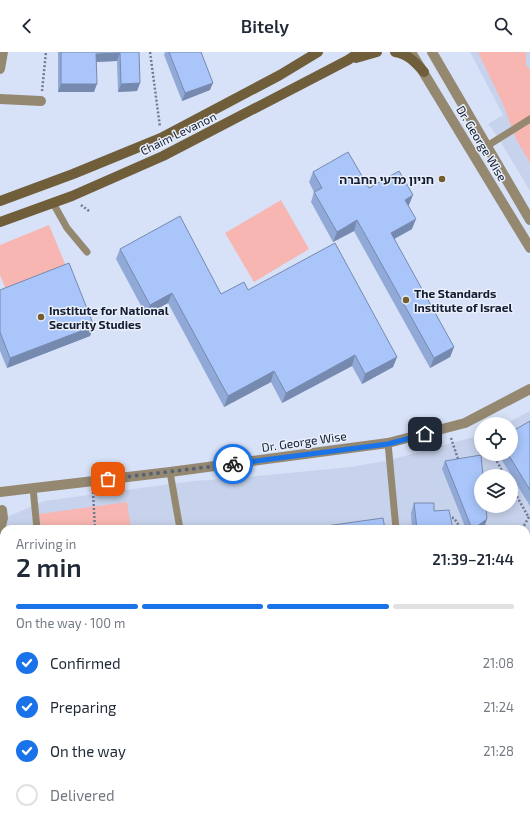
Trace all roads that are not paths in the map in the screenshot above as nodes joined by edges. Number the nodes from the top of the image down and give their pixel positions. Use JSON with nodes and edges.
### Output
{"nodes":[{"id":1,"x":4,"y":52,"type":"edge"},
{"id":2,"x":318,"y":52,"type":"edge"},
{"id":3,"x":360,"y":52,"type":"edge"},
{"id":4,"x":377,"y":52,"type":"edge"},
{"id":5,"x":395,"y":52,"type":"edge"},
{"id":6,"x":411,"y":52,"type":"edge"},
{"id":7,"x":432,"y":52,"type":"edge"},
{"id":8,"x":348,"y":60,"type":"junction"},
{"id":9,"x":0,"y":69,"type":"edge"},
{"id":10,"x":424,"y":72,"type":"junction"},
{"id":11,"x":0,"y":99,"type":"edge"},
{"id":12,"x":41,"y":101,"type":"road end"},
{"id":13,"x":530,"y":119,"type":"edge"},
{"id":14,"x":487,"y":146,"type":"junction"},
{"id":15,"x":0,"y":201,"type":"edge"},
{"id":16,"x":53,"y":203,"type":"junction"},
{"id":17,"x":530,"y":220,"type":"edge"},
{"id":18,"x":0,"y":222,"type":"edge"},
{"id":19,"x":530,"y":248,"type":"edge"},
{"id":20,"x":86,"y":252,"type":"dead end"},
{"id":21,"x":530,"y":389,"type":"edge"},
{"id":22,"x":388,"y":444,"type":"junction"},
{"id":23,"x":170,"y":472,"type":"junction"},
{"id":24,"x":33,"y":488,"type":"junction"},
{"id":25,"x":0,"y":492,"type":"edge"},
{"id":26,"x":2,"y":510,"type":"dead end"},
{"id":27,"x":1,"y":525,"type":"edge"},
{"id":28,"x":37,"y":525,"type":"edge"},
{"id":29,"x":179,"y":525,"type":"edge"},
{"id":30,"x":396,"y":525,"type":"edge"}],
"edges":[{"from":1,"to":9,"type":"street"},
{"from":2,"to":15,"type":"main road","name":"Chaim Levanon"},
{"from":3,"to":8,"type":"main road","name":"Chaim Levanon"},
{"from":4,"to":8,"type":"main road"},
{"from":5,"to":10,"type":"main road"},
{"from":6,"to":10,"type":"street","name":"Dr. George Wise"},
{"from":7,"to":14,"type":"street","name":"Dr. George Wise"},
{"from":8,"to":16,"type":"main road","name":"Chaim Levanon"},
{"from":10,"to":19,"type":"street","name":"Dr. George Wise"},
{"from":11,"to":12,"type":"street"},
{"from":13,"to":14,"type":"lane"},
{"from":14,"to":17,"type":"street","name":"Dr. George Wise"},
{"from":16,"to":18,"type":"main road","name":"Chaim Levanon"},
{"from":16,"to":20,"type":"lane"},
{"from":21,"to":22,"type":"street","name":"Dr. George Wise"},
{"from":22,"to":23,"type":"street","name":"Dr. George Wise"},
{"from":22,"to":30,"type":"lane"},
{"from":23,"to":24,"type":"street","name":"Dr. George Wise"},
{"from":23,"to":29,"type":"lane"},
{"from":24,"to":25,"type":"street","name":"Dr. George Wise"},
{"from":24,"to":28,"type":"lane"},
{"from":26,"to":27,"type":"street"}]}
